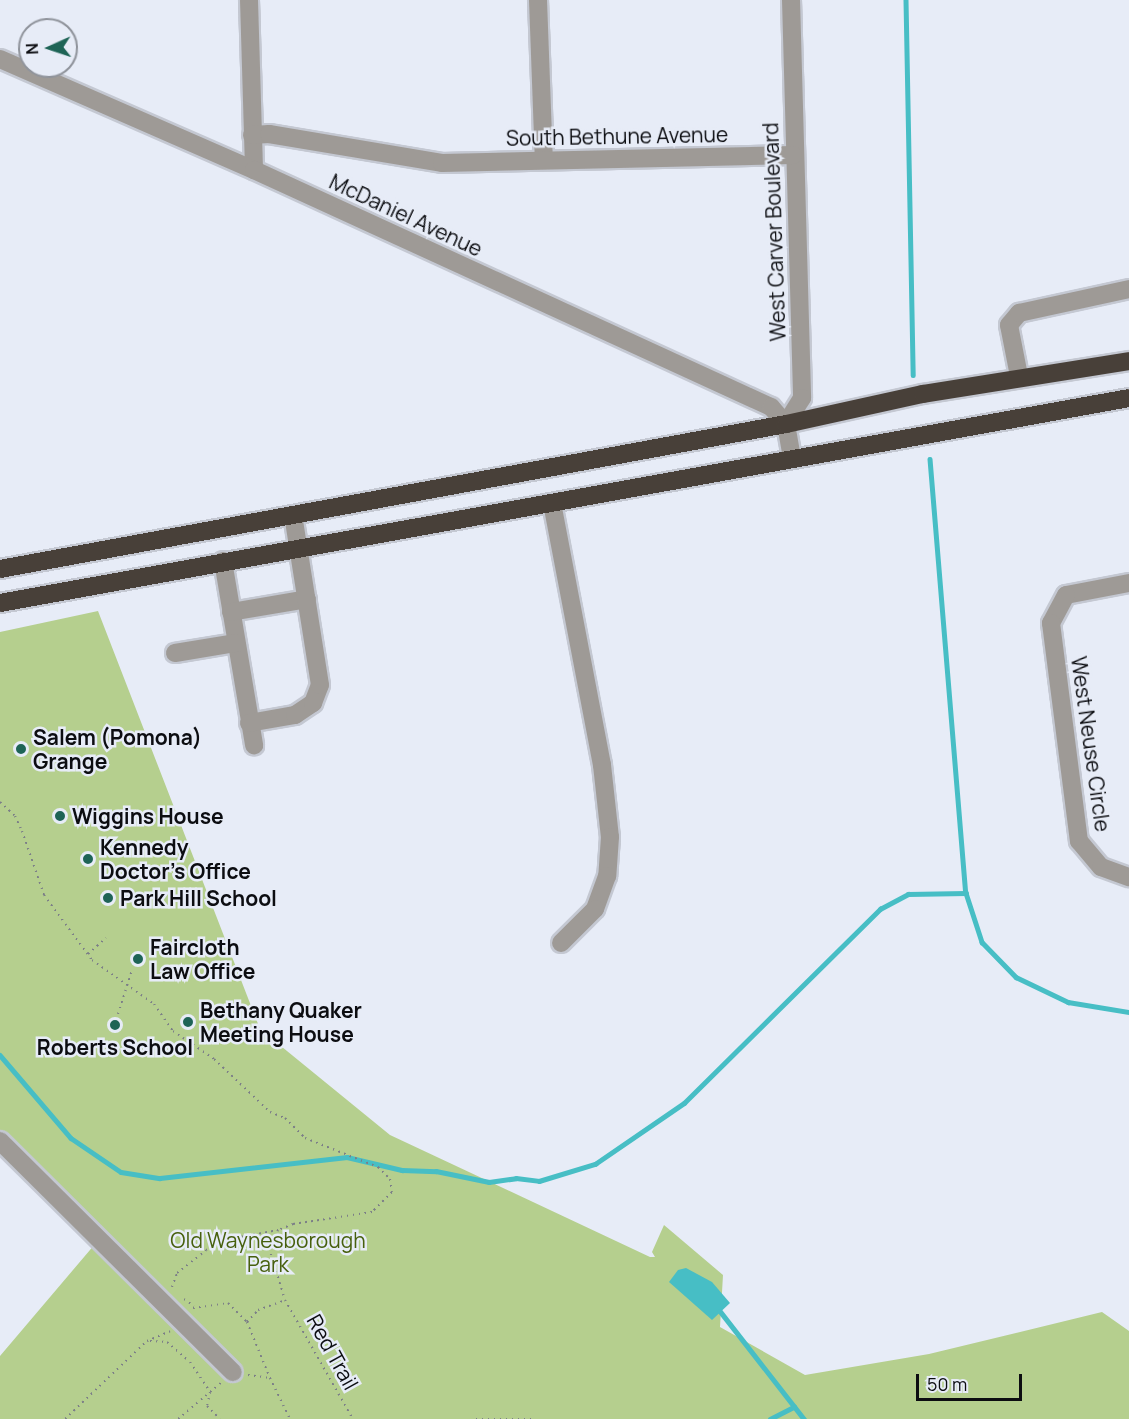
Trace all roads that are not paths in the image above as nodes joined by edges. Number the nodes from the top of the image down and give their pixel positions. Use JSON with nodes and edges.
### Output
{"nodes":[{"id":1,"x":249,"y":0,"type":"edge"},
{"id":2,"x":538,"y":0,"type":"edge"},
{"id":3,"x":790,"y":0,"type":"edge"},
{"id":4,"x":0,"y":59,"type":"edge"},
{"id":5,"x":252,"y":135,"type":"junction"},
{"id":6,"x":793,"y":155,"type":"junction"},
{"id":7,"x":544,"y":160,"type":"junction"},
{"id":8,"x":254,"y":170,"type":"junction"},
{"id":9,"x":1129,"y":289,"type":"edge"},
{"id":10,"x":1129,"y":361,"type":"edge"},
{"id":11,"x":1019,"y":376,"type":"junction"},
{"id":12,"x":1129,"y":398,"type":"edge"},
{"id":13,"x":786,"y":424,"type":"junction"},
{"id":14,"x":792,"y":458,"type":"junction"},
{"id":15,"x":552,"y":503,"type":"junction"},
{"id":16,"x":293,"y":515,"type":"junction"},
{"id":17,"x":299,"y":549,"type":"junction"},
{"id":18,"x":223,"y":561,"type":"junction"},
{"id":19,"x":0,"y":569,"type":"edge"},
{"id":20,"x":1129,"y":583,"type":"edge"},
{"id":21,"x":307,"y":599,"type":"junction"},
{"id":22,"x":0,"y":603,"type":"edge"},
{"id":23,"x":231,"y":612,"type":"junction"},
{"id":24,"x":236,"y":643,"type":"junction"},
{"id":25,"x":175,"y":653,"type":"dead end"},
{"id":26,"x":249,"y":723,"type":"junction"},
{"id":27,"x":254,"y":745,"type":"dead end"},
{"id":28,"x":1129,"y":877,"type":"edge"},
{"id":29,"x":561,"y":943,"type":"dead end"},
{"id":30,"x":0,"y":1141,"type":"edge"},
{"id":31,"x":233,"y":1372,"type":"road end"}],
"edges":[{"from":1,"to":5,"type":"street"},
{"from":2,"to":7,"type":"street"},
{"from":3,"to":6,"type":"street","name":"West Carver Boulevard"},
{"from":4,"to":8,"type":"street","name":"McDaniel Avenue"},
{"from":5,"to":7,"type":"street","name":"South Bethune Avenue"},
{"from":5,"to":8,"type":"street"},
{"from":6,"to":7,"type":"street","name":"South Bethune Avenue"},
{"from":6,"to":13,"type":"street","name":"West Carver Boulevard"},
{"from":8,"to":13,"type":"street","name":"McDaniel Avenue"},
{"from":9,"to":11,"type":"street"},
{"from":10,"to":11,"type":"highway"},
{"from":11,"to":13,"type":"highway"},
{"from":12,"to":14,"type":"highway"},
{"from":13,"to":14,"type":"street"},
{"from":13,"to":16,"type":"highway"},
{"from":14,"to":15,"type":"highway"},
{"from":15,"to":17,"type":"highway"},
{"from":15,"to":29,"type":"street"},
{"from":16,"to":17,"type":"street"},
{"from":16,"to":19,"type":"highway"},
{"from":17,"to":18,"type":"highway"},
{"from":17,"to":21,"type":"street"},
{"from":18,"to":22,"type":"highway"},
{"from":18,"to":23,"type":"street"},
{"from":20,"to":28,"type":"street","name":"West Neuse Circle"},
{"from":21,"to":23,"type":"street"},
{"from":21,"to":26,"type":"street"},
{"from":23,"to":24,"type":"street"},
{"from":24,"to":25,"type":"street"},
{"from":24,"to":26,"type":"street"},
{"from":26,"to":27,"type":"street"},
{"from":30,"to":31,"type":"street"}]}
